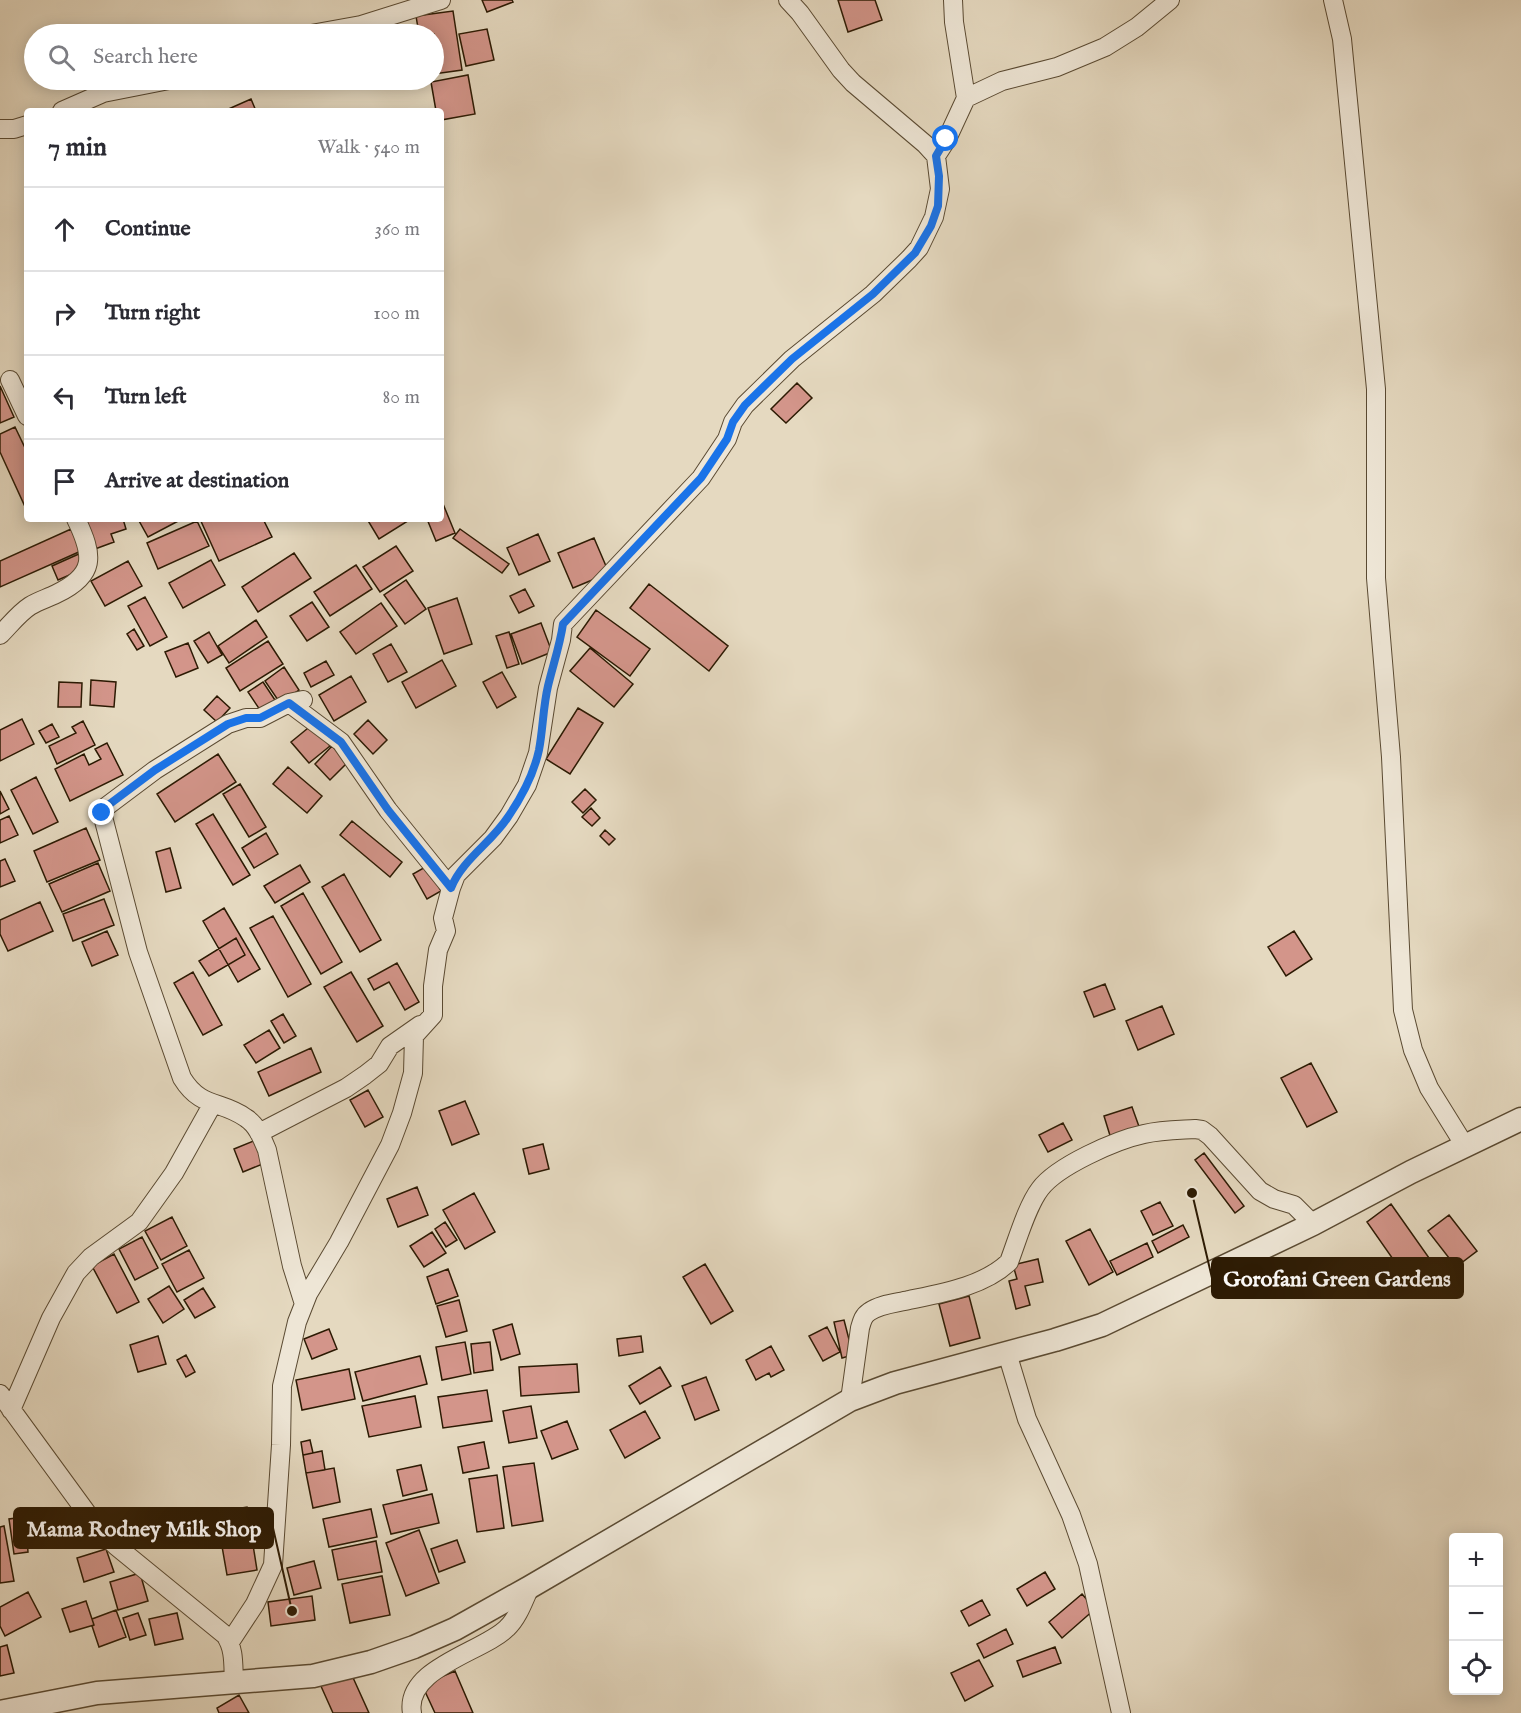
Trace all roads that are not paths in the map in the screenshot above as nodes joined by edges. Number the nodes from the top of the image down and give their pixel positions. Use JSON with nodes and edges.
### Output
{"nodes":[{"id":1,"x":441,"y":0,"type":"edge"},
{"id":2,"x":788,"y":0,"type":"edge"},
{"id":3,"x":953,"y":0,"type":"edge"},
{"id":4,"x":1170,"y":0,"type":"edge"},
{"id":5,"x":1334,"y":0,"type":"edge"},
{"id":6,"x":363,"y":24,"type":"edge"},
{"id":7,"x":118,"y":90,"type":"edge"},
{"id":8,"x":966,"y":98,"type":"junction"},
{"id":9,"x":69,"y":108,"type":"edge"},
{"id":10,"x":24,"y":126,"type":"edge"},
{"id":11,"x":0,"y":129,"type":"edge"},
{"id":12,"x":936,"y":156,"type":"junction"},
{"id":13,"x":10,"y":380,"type":"dead end"},
{"id":14,"x":24,"y":410,"type":"edge"},
{"id":15,"x":77,"y":522,"type":"edge"},
{"id":16,"x":0,"y":635,"type":"edge"},
{"id":17,"x":447,"y":884,"type":"junction"},
{"id":18,"x":433,"y":1015,"type":"junction"},
{"id":19,"x":212,"y":1105,"type":"junction"},
{"id":20,"x":1521,"y":1119,"type":"edge"},
{"id":21,"x":259,"y":1132,"type":"junction"},
{"id":22,"x":1465,"y":1146,"type":"junction"},
{"id":23,"x":1314,"y":1224,"type":"junction"},
{"id":24,"x":304,"y":1304,"type":"junction"},
{"id":25,"x":1007,"y":1353,"type":"junction"},
{"id":26,"x":0,"y":1394,"type":"edge"},
{"id":27,"x":850,"y":1400,"type":"junction"},
{"id":28,"x":11,"y":1410,"type":"junction"},
{"id":29,"x":530,"y":1587,"type":"junction"},
{"id":30,"x":230,"y":1642,"type":"junction"},
{"id":31,"x":234,"y":1683,"type":"junction"},
{"id":32,"x":0,"y":1712,"type":"edge"},
{"id":33,"x":412,"y":1713,"type":"edge"},
{"id":34,"x":1121,"y":1713,"type":"edge"}],
"edges":[{"from":1,"to":6,"type":"street"},
{"from":2,"to":12,"type":"street"},
{"from":3,"to":8,"type":"street"},
{"from":4,"to":8,"type":"street"},
{"from":5,"to":22,"type":"street"},
{"from":7,"to":9,"type":"street"},
{"from":8,"to":12,"type":"street"},
{"from":10,"to":11,"type":"street"},
{"from":12,"to":17,"type":"street"},
{"from":13,"to":14,"type":"street"},
{"from":15,"to":16,"type":"street"},
{"from":17,"to":18,"type":"street"},
{"from":17,"to":19,"type":"street"},
{"from":18,"to":21,"type":"street"},
{"from":18,"to":24,"type":"street"},
{"from":19,"to":21,"type":"street"},
{"from":19,"to":28,"type":"street"},
{"from":20,"to":22,"type":"street"},
{"from":21,"to":24,"type":"street"},
{"from":22,"to":23,"type":"street"},
{"from":23,"to":25,"type":"street"},
{"from":23,"to":27,"type":"street"},
{"from":24,"to":30,"type":"street"},
{"from":25,"to":27,"type":"street"},
{"from":25,"to":34,"type":"street"},
{"from":26,"to":28,"type":"street"},
{"from":27,"to":29,"type":"street"},
{"from":28,"to":30,"type":"street"},
{"from":29,"to":31,"type":"street"},
{"from":29,"to":33,"type":"street"},
{"from":30,"to":31,"type":"street"},
{"from":31,"to":32,"type":"street"}]}
